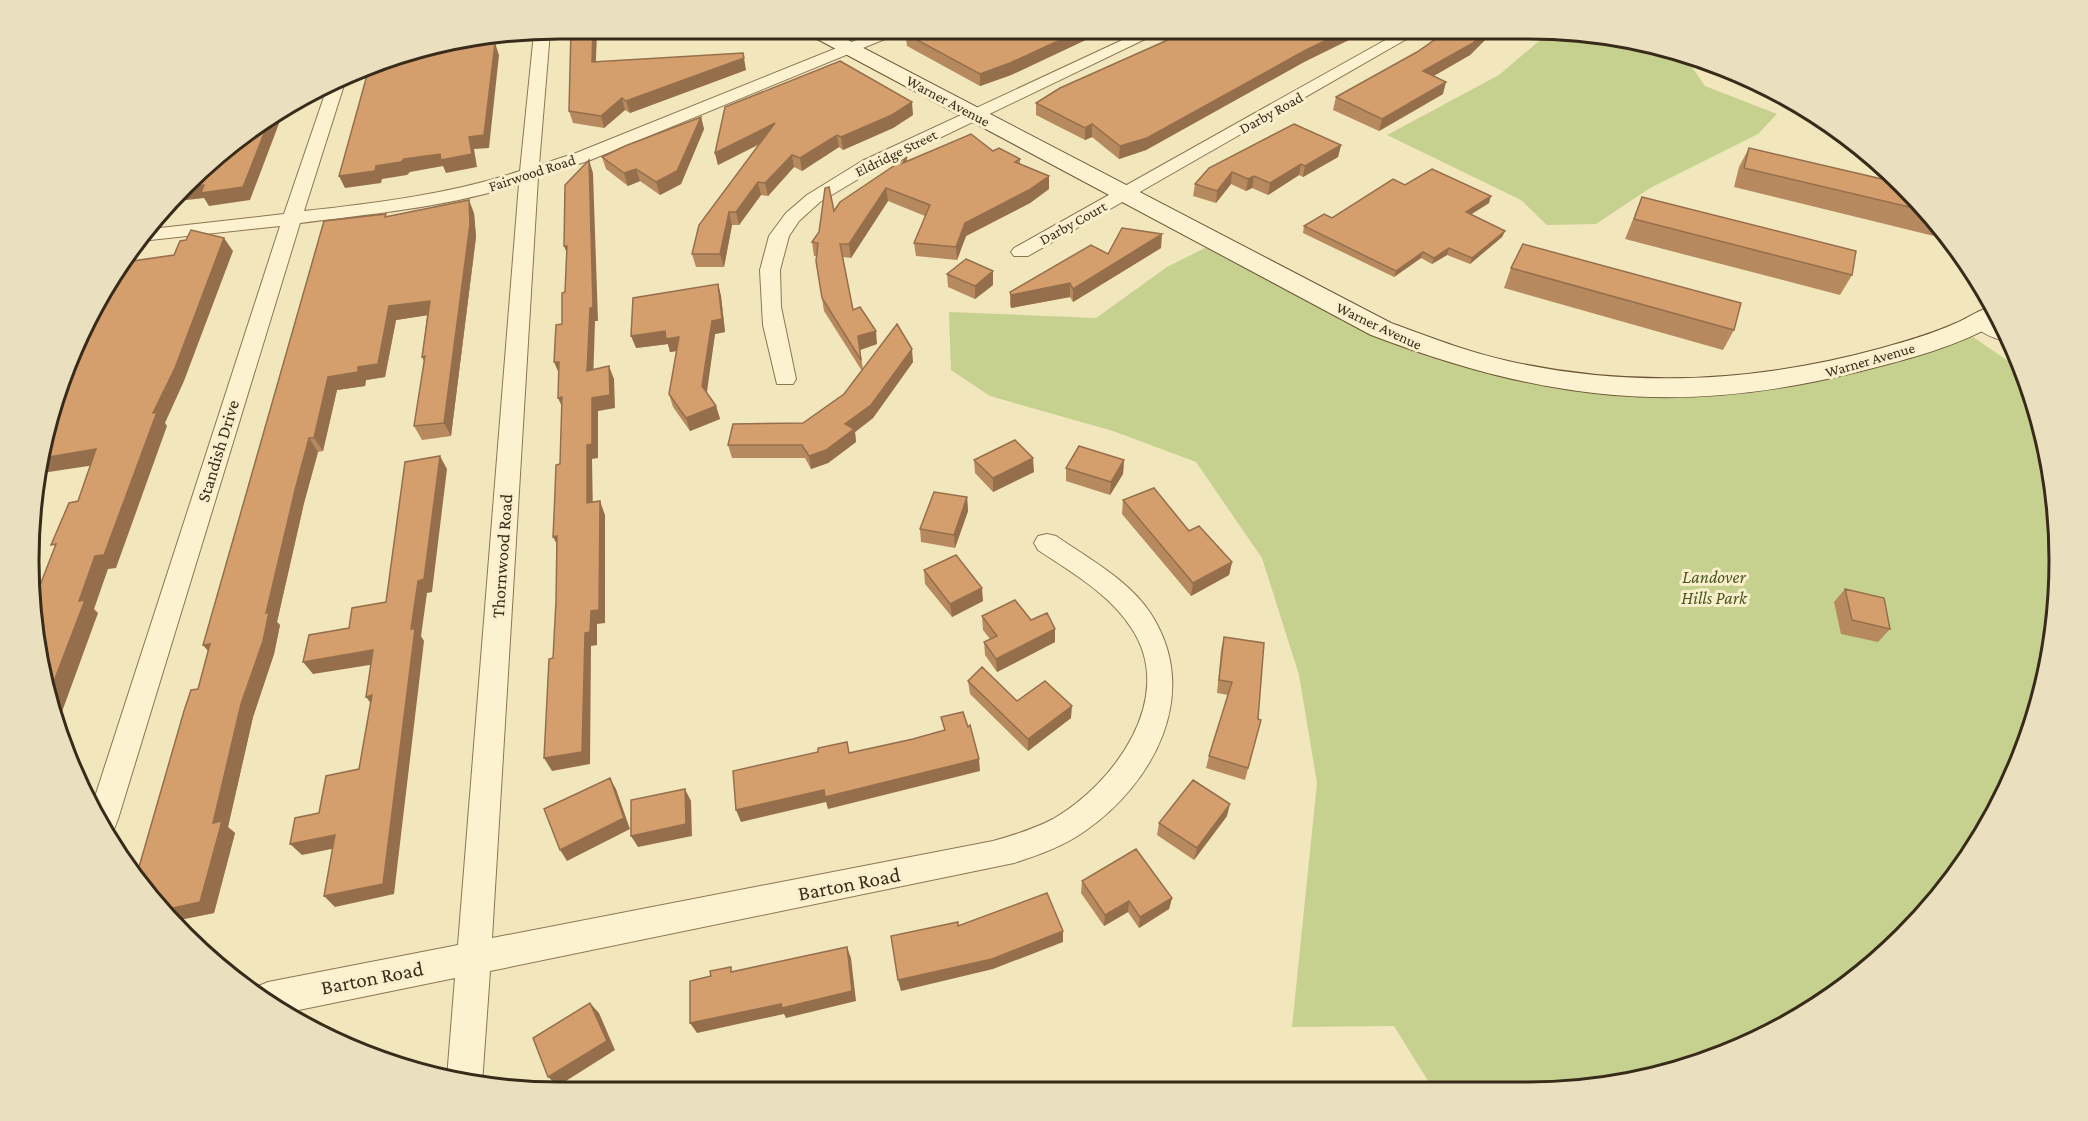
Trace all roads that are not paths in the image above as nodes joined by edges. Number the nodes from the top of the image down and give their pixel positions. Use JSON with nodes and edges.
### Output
{"nodes":[{"id":1,"x":831,"y":39,"type":"edge"},
{"id":2,"x":873,"y":39,"type":"edge"},
{"id":3,"x":1138,"y":39,"type":"edge"},
{"id":4,"x":1399,"y":39,"type":"edge"},
{"id":5,"x":541,"y":40,"type":"edge"},
{"id":6,"x":849,"y":49,"type":"junction"},
{"id":7,"x":334,"y":91,"type":"edge"},
{"id":8,"x":976,"y":115,"type":"junction"},
{"id":9,"x":529,"y":176,"type":"junction"},
{"id":10,"x":1125,"y":194,"type":"junction"},
{"id":11,"x":292,"y":218,"type":"junction"},
{"id":12,"x":153,"y":235,"type":"edge"},
{"id":13,"x":1021,"y":252,"type":"dead end"},
{"id":14,"x":1989,"y":317,"type":"edge"},
{"id":15,"x":785,"y":379,"type":"dead end"},
{"id":16,"x":1047,"y":543,"type":"dead end"},
{"id":17,"x":105,"y":813,"type":"edge"},
{"id":18,"x":473,"y":958,"type":"junction"},
{"id":19,"x":276,"y":997,"type":"edge"},
{"id":20,"x":466,"y":1073,"type":"edge"}],
"edges":[{"from":1,"to":6,"type":"street","name":"Warner Avenue"},
{"from":2,"to":6,"type":"street","name":"Fairwood Road"},
{"from":3,"to":8,"type":"street","name":"Eldridge Street"},
{"from":4,"to":10,"type":"street","name":"Darby Road"},
{"from":5,"to":9,"type":"street","name":"Thornwood Road"},
{"from":6,"to":8,"type":"street","name":"Warner Avenue"},
{"from":6,"to":9,"type":"street","name":"Fairwood Road"},
{"from":7,"to":11,"type":"street","name":"Standish Drive"},
{"from":8,"to":10,"type":"street","name":"Warner Avenue"},
{"from":8,"to":15,"type":"street","name":"Eldridge Street"},
{"from":9,"to":11,"type":"street","name":"Fairwood Road"},
{"from":9,"to":18,"type":"street","name":"Thornwood Road"},
{"from":10,"to":13,"type":"street","name":"Darby Court"},
{"from":10,"to":14,"type":"street","name":"Warner Avenue"},
{"from":11,"to":12,"type":"street","name":"Fairwood Road"},
{"from":11,"to":17,"type":"street","name":"Standish Drive"},
{"from":16,"to":18,"type":"street","name":"Barton Road"},
{"from":18,"to":19,"type":"street","name":"Barton Road"},
{"from":18,"to":20,"type":"street","name":"Thornwood Road"}]}
